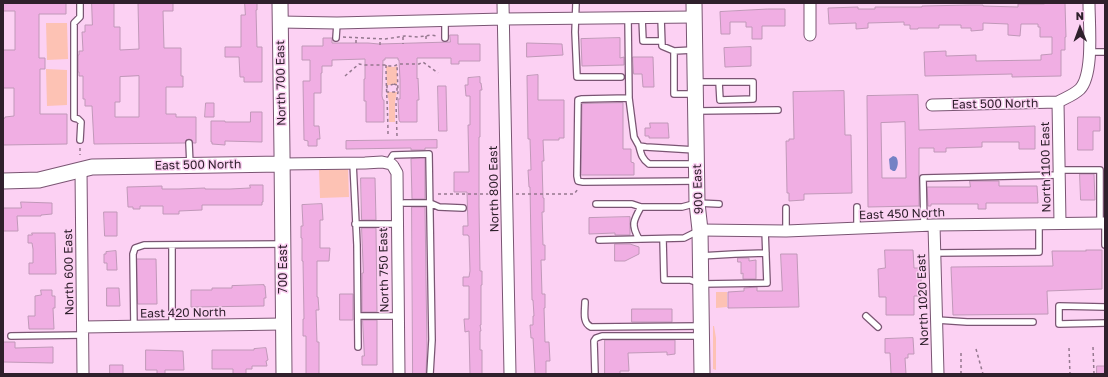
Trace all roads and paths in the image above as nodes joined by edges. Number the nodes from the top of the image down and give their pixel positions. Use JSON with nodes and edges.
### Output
{"nodes":[{"id":1,"x":80,"y":3,"type":"edge"},
{"id":2,"x":280,"y":3,"type":"edge"},
{"id":3,"x":503,"y":3,"type":"edge"},
{"id":4,"x":576,"y":3,"type":"edge"},
{"id":5,"x":810,"y":3,"type":"edge"},
{"id":6,"x":1089,"y":3,"type":"edge"},
{"id":7,"x":694,"y":10,"type":"edge"},
{"id":8,"x":576,"y":18,"type":"junction"},
{"id":9,"x":628,"y":18,"type":"junction"},
{"id":10,"x":642,"y":18,"type":"junction"},
{"id":11,"x":661,"y":18,"type":"junction"},
{"id":12,"x":504,"y":19,"type":"junction"},
{"id":13,"x":445,"y":21,"type":"junction"},
{"id":14,"x":280,"y":22,"type":"junction"},
{"id":15,"x":337,"y":23,"type":"junction"},
{"id":16,"x":810,"y":35,"type":"dead end"},
{"id":17,"x":426,"y":36,"type":"junction"},
{"id":18,"x":336,"y":37,"type":"joint"},
{"id":19,"x":356,"y":37,"type":"junction"},
{"id":20,"x":403,"y":37,"type":"junction"},
{"id":21,"x":445,"y":37,"type":"joint"},
{"id":22,"x":380,"y":38,"type":"junction"},
{"id":23,"x":661,"y":41,"type":"junction"},
{"id":24,"x":426,"y":42,"type":"dead end"},
{"id":25,"x":356,"y":43,"type":"dead end"},
{"id":26,"x":403,"y":44,"type":"dead end"},
{"id":27,"x":380,"y":45,"type":"dead end"},
{"id":28,"x":694,"y":50,"type":"junction"},
{"id":29,"x":674,"y":51,"type":"junction"},
{"id":30,"x":1089,"y":52,"type":"junction"},
{"id":31,"x":1105,"y":52,"type":"edge"},
{"id":32,"x":386,"y":65,"type":"junction"},
{"id":33,"x":397,"y":65,"type":"junction"},
{"id":34,"x":438,"y":73,"type":"dead end"},
{"id":35,"x":345,"y":76,"type":"dead end"},
{"id":36,"x":621,"y":77,"type":"dead end"},
{"id":37,"x":719,"y":82,"type":"junction"},
{"id":38,"x":397,"y":88,"type":"junction"},
{"id":39,"x":695,"y":88,"type":"junction"},
{"id":40,"x":386,"y":89,"type":"junction"},
{"id":41,"x":629,"y":98,"type":"junction"},
{"id":42,"x":1058,"y":102,"type":"junction"},
{"id":43,"x":932,"y":105,"type":"dead end"},
{"id":44,"x":778,"y":110,"type":"dead end"},
{"id":45,"x":695,"y":111,"type":"junction"},
{"id":46,"x":388,"y":136,"type":"dead end"},
{"id":47,"x":397,"y":136,"type":"dead end"},
{"id":48,"x":80,"y":140,"type":"dead end"},
{"id":49,"x":189,"y":143,"type":"dead end"},
{"id":50,"x":639,"y":146,"type":"junction"},
{"id":51,"x":696,"y":157,"type":"junction"},
{"id":52,"x":353,"y":163,"type":"junction"},
{"id":53,"x":282,"y":164,"type":"junction"},
{"id":54,"x":391,"y":164,"type":"junction"},
{"id":55,"x":190,"y":165,"type":"junction"},
{"id":56,"x":81,"y":170,"type":"junction"},
{"id":57,"x":1060,"y":173,"type":"junction"},
{"id":58,"x":3,"y":181,"type":"edge"},
{"id":59,"x":697,"y":181,"type":"junction"},
{"id":60,"x":583,"y":182,"type":"junction"},
{"id":61,"x":430,"y":194,"type":"junction"},
{"id":62,"x":495,"y":194,"type":"dead end"},
{"id":63,"x":516,"y":194,"type":"dead end"},
{"id":64,"x":404,"y":203,"type":"dead end"},
{"id":65,"x":430,"y":203,"type":"junction"},
{"id":66,"x":697,"y":203,"type":"junction"},
{"id":67,"x":596,"y":204,"type":"dead end"},
{"id":68,"x":719,"y":204,"type":"dead end"},
{"id":69,"x":641,"y":207,"type":"junction"},
{"id":70,"x":857,"y":207,"type":"dead end"},
{"id":71,"x":462,"y":208,"type":"dead end"},
{"id":72,"x":786,"y":208,"type":"dead end"},
{"id":73,"x":1060,"y":223,"type":"junction"},
{"id":74,"x":1103,"y":223,"type":"edge"},
{"id":75,"x":355,"y":224,"type":"junction"},
{"id":76,"x":397,"y":224,"type":"junction"},
{"id":77,"x":1039,"y":224,"type":"junction"},
{"id":78,"x":929,"y":226,"type":"junction"},
{"id":79,"x":857,"y":228,"type":"junction"},
{"id":80,"x":700,"y":230,"type":"junction"},
{"id":81,"x":765,"y":230,"type":"junction"},
{"id":82,"x":786,"y":231,"type":"junction"},
{"id":83,"x":639,"y":239,"type":"junction"},
{"id":84,"x":663,"y":239,"type":"junction"},
{"id":85,"x":598,"y":240,"type":"dead end"},
{"id":86,"x":283,"y":244,"type":"junction"},
{"id":87,"x":172,"y":245,"type":"junction"},
{"id":88,"x":1105,"y":245,"type":"edge"},
{"id":89,"x":766,"y":253,"type":"junction"},
{"id":90,"x":935,"y":253,"type":"junction"},
{"id":91,"x":700,"y":256,"type":"junction"},
{"id":92,"x":700,"y":284,"type":"junction"},
{"id":93,"x":585,"y":302,"type":"dead end"},
{"id":94,"x":1105,"y":307,"type":"edge"},
{"id":95,"x":358,"y":316,"type":"junction"},
{"id":96,"x":398,"y":316,"type":"junction"},
{"id":97,"x":866,"y":316,"type":"dead end"},
{"id":98,"x":937,"y":320,"type":"junction"},
{"id":99,"x":1033,"y":322,"type":"dead end"},
{"id":100,"x":1105,"y":323,"type":"edge"},
{"id":101,"x":283,"y":324,"type":"junction"},
{"id":102,"x":172,"y":326,"type":"junction"},
{"id":103,"x":134,"y":327,"type":"junction"},
{"id":104,"x":878,"y":327,"type":"dead end"},
{"id":105,"x":83,"y":331,"type":"junction"},
{"id":106,"x":701,"y":331,"type":"junction"},
{"id":107,"x":11,"y":336,"type":"dead end"},
{"id":108,"x":358,"y":347,"type":"dead end"},
{"id":109,"x":1093,"y":347,"type":"dead end"},
{"id":110,"x":1069,"y":348,"type":"dead end"},
{"id":111,"x":976,"y":349,"type":"dead end"},
{"id":112,"x":961,"y":350,"type":"dead end"},
{"id":113,"x":84,"y":374,"type":"edge"},
{"id":114,"x":284,"y":374,"type":"edge"},
{"id":115,"x":399,"y":374,"type":"edge"},
{"id":116,"x":430,"y":374,"type":"edge"},
{"id":117,"x":510,"y":374,"type":"edge"},
{"id":118,"x":595,"y":374,"type":"edge"},
{"id":119,"x":702,"y":374,"type":"edge"},
{"id":120,"x":938,"y":374,"type":"edge"},
{"id":121,"x":961,"y":374,"type":"edge"},
{"id":122,"x":983,"y":374,"type":"edge"},
{"id":123,"x":1070,"y":374,"type":"edge"},
{"id":124,"x":1094,"y":374,"type":"edge"}],
"edges":[{"from":1,"to":48,"type":"lane"},
{"from":2,"to":14,"type":"street","name":"North 700 East"},
{"from":3,"to":12,"type":"street","name":"North 800 East"},
{"from":4,"to":8,"type":"lane"},
{"from":5,"to":16,"type":"street"},
{"from":6,"to":30,"type":"street"},
{"from":7,"to":11,"type":"street"},
{"from":7,"to":28,"type":"street","name":"900 East"},
{"from":8,"to":9,"type":"street"},
{"from":8,"to":12,"type":"street"},
{"from":8,"to":36,"type":"lane"},
{"from":9,"to":10,"type":"street"},
{"from":9,"to":41,"type":"lane"},
{"from":10,"to":11,"type":"street"},
{"from":10,"to":23,"type":"lane"},
{"from":11,"to":23,"type":"lane"},
{"from":12,"to":13,"type":"street"},
{"from":12,"to":117,"type":"street","name":"North 800 East"},
{"from":13,"to":15,"type":"street"},
{"from":13,"to":21,"type":"lane"},
{"from":14,"to":15,"type":"street"},
{"from":14,"to":53,"type":"street","name":"North 700 East"},
{"from":15,"to":18,"type":"lane"},
{"from":17,"to":20,"type":"path"},
{"from":17,"to":21,"type":"path"},
{"from":17,"to":24,"type":"path"},
{"from":18,"to":19,"type":"path"},
{"from":19,"to":22,"type":"path"},
{"from":19,"to":25,"type":"path"},
{"from":20,"to":22,"type":"path"},
{"from":20,"to":26,"type":"path"},
{"from":22,"to":27,"type":"path"},
{"from":23,"to":29,"type":"lane"},
{"from":28,"to":29,"type":"lane"},
{"from":28,"to":39,"type":"street","name":"900 East"},
{"from":29,"to":39,"type":"lane"},
{"from":30,"to":31,"type":"lane"},
{"from":30,"to":42,"type":"street"},
{"from":32,"to":33,"type":"path"},
{"from":32,"to":35,"type":"path"},
{"from":32,"to":40,"type":"path"},
{"from":33,"to":34,"type":"path"},
{"from":33,"to":38,"type":"path"},
{"from":37,"to":37,"type":"lane"},
{"from":37,"to":39,"type":"lane"},
{"from":38,"to":40,"type":"path"},
{"from":38,"to":40,"type":"path"},
{"from":38,"to":47,"type":"path"},
{"from":39,"to":45,"type":"street","name":"900 East"},
{"from":40,"to":46,"type":"path"},
{"from":41,"to":50,"type":"lane"},
{"from":41,"to":60,"type":"lane"},
{"from":42,"to":43,"type":"street","name":"East 500 North"},
{"from":42,"to":57,"type":"street","name":"North 1100 East"},
{"from":44,"to":45,"type":"lane"},
{"from":45,"to":51,"type":"street","name":"900 East"},
{"from":49,"to":55,"type":"lane"},
{"from":50,"to":51,"type":"lane"},
{"from":50,"to":51,"type":"lane"},
{"from":51,"to":59,"type":"street","name":"900 East"},
{"from":52,"to":53,"type":"street","name":"East 500 North"},
{"from":52,"to":54,"type":"street","name":"East 500 North"},
{"from":52,"to":75,"type":"lane"},
{"from":53,"to":55,"type":"street","name":"East 500 North"},
{"from":53,"to":86,"type":"street","name":"700 East"},
{"from":54,"to":61,"type":"lane"},
{"from":54,"to":76,"type":"street","name":"North 750 East"},
{"from":55,"to":56,"type":"street","name":"East 500 North"},
{"from":56,"to":58,"type":"street","name":"East 500 North"},
{"from":56,"to":105,"type":"street","name":"North 600 East"},
{"from":57,"to":73,"type":"street","name":"North 1100 East"},
{"from":57,"to":74,"type":"lane"},
{"from":57,"to":78,"type":"lane"},
{"from":59,"to":60,"type":"lane"},
{"from":59,"to":66,"type":"street","name":"900 East"},
{"from":60,"to":63,"type":"path"},
{"from":61,"to":62,"type":"path"},
{"from":61,"to":65,"type":"lane"},
{"from":64,"to":65,"type":"lane"},
{"from":65,"to":71,"type":"lane"},
{"from":65,"to":116,"type":"lane"},
{"from":66,"to":68,"type":"lane"},
{"from":66,"to":69,"type":"lane"},
{"from":66,"to":80,"type":"street","name":"900 East"},
{"from":67,"to":69,"type":"lane"},
{"from":69,"to":83,"type":"lane"},
{"from":70,"to":79,"type":"lane"},
{"from":72,"to":82,"type":"lane"},
{"from":73,"to":74,"type":"street","name":"East 450 North"},
{"from":73,"to":77,"type":"street","name":"East 450 North"},
{"from":74,"to":88,"type":"lane"},
{"from":75,"to":76,"type":"lane"},
{"from":75,"to":95,"type":"lane"},
{"from":76,"to":96,"type":"street","name":"North 750 East"},
{"from":77,"to":78,"type":"street","name":"East 450 North"},
{"from":77,"to":90,"type":"lane"},
{"from":78,"to":79,"type":"street","name":"East 450 North"},
{"from":78,"to":90,"type":"street","name":"North 1020 East"},
{"from":79,"to":82,"type":"street","name":"East 450 North"},
{"from":80,"to":81,"type":"street","name":"East 450 North"},
{"from":80,"to":84,"type":"lane"},
{"from":80,"to":91,"type":"street","name":"900 East"},
{"from":81,"to":82,"type":"street","name":"East 450 North"},
{"from":81,"to":89,"type":"lane"},
{"from":83,"to":84,"type":"lane"},
{"from":83,"to":85,"type":"lane"},
{"from":84,"to":92,"type":"lane"},
{"from":86,"to":87,"type":"lane"},
{"from":86,"to":101,"type":"street","name":"700 East"},
{"from":87,"to":102,"type":"lane"},
{"from":87,"to":103,"type":"lane"},
{"from":89,"to":91,"type":"lane"},
{"from":89,"to":92,"type":"lane"},
{"from":90,"to":98,"type":"street","name":"North 1020 East"},
{"from":91,"to":92,"type":"street","name":"900 East"},
{"from":92,"to":106,"type":"street","name":"900 East"},
{"from":93,"to":106,"type":"lane"},
{"from":94,"to":100,"type":"lane"},
{"from":95,"to":96,"type":"lane"},
{"from":95,"to":108,"type":"lane"},
{"from":96,"to":115,"type":"street","name":"North 750 East"},
{"from":97,"to":104,"type":"lane"},
{"from":98,"to":99,"type":"lane"},
{"from":98,"to":120,"type":"street","name":"North 1020 East"},
{"from":101,"to":102,"type":"street","name":"East 420 North"},
{"from":101,"to":114,"type":"street","name":"700 East"},
{"from":102,"to":103,"type":"street","name":"East 420 North"},
{"from":103,"to":105,"type":"street","name":"East 420 North"},
{"from":105,"to":107,"type":"lane"},
{"from":105,"to":113,"type":"street","name":"North 600 East"},
{"from":106,"to":118,"type":"lane"},
{"from":106,"to":119,"type":"street","name":"900 East"},
{"from":109,"to":124,"type":"path"},
{"from":110,"to":123,"type":"path"},
{"from":111,"to":122,"type":"path"},
{"from":112,"to":121,"type":"path"}]}
